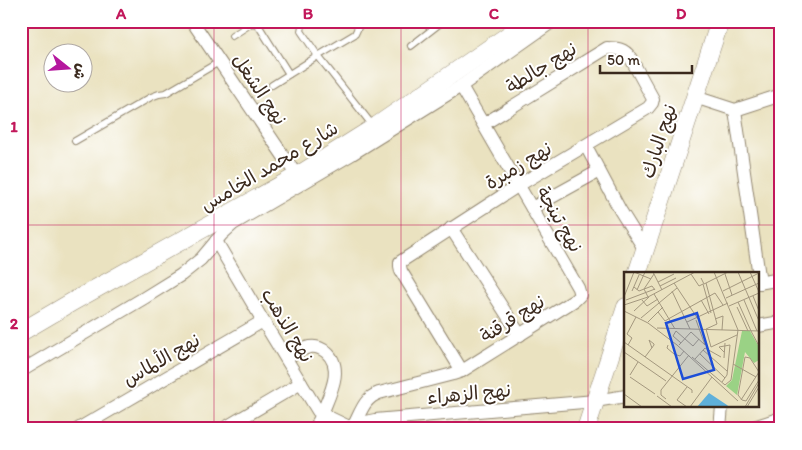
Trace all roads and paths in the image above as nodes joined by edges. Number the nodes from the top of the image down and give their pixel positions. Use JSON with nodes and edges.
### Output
{"nodes":[{"id":1,"x":192,"y":21,"type":"edge"},
{"id":2,"x":306,"y":21,"type":"edge"},
{"id":3,"x":361,"y":21,"type":"edge"},
{"id":4,"x":443,"y":21,"type":"edge"},
{"id":5,"x":529,"y":21,"type":"edge"},
{"id":6,"x":554,"y":21,"type":"edge"},
{"id":7,"x":720,"y":21,"type":"edge"},
{"id":8,"x":232,"y":36,"type":"dead end"},
{"id":9,"x":411,"y":46,"type":"dead end"},
{"id":10,"x":318,"y":56,"type":"junction"},
{"id":11,"x":219,"y":62,"type":"junction"},
{"id":12,"x":289,"y":74,"type":"junction"},
{"id":13,"x":272,"y":85,"type":"dead end"},
{"id":14,"x":461,"y":86,"type":"junction"},
{"id":15,"x":781,"y":95,"type":"edge"},
{"id":16,"x":652,"y":96,"type":"joint"},
{"id":17,"x":695,"y":97,"type":"junction"},
{"id":18,"x":735,"y":110,"type":"junction"},
{"id":19,"x":484,"y":124,"type":"junction"},
{"id":20,"x":374,"y":127,"type":"junction"},
{"id":21,"x":75,"y":141,"type":"dead end"},
{"id":22,"x":586,"y":146,"type":"junction"},
{"id":23,"x":599,"y":171,"type":"junction"},
{"id":24,"x":297,"y":176,"type":"junction"},
{"id":25,"x":519,"y":185,"type":"junction"},
{"id":26,"x":532,"y":208,"type":"junction"},
{"id":27,"x":451,"y":228,"type":"junction"},
{"id":28,"x":216,"y":241,"type":"junction"},
{"id":29,"x":645,"y":250,"type":"junction"},
{"id":30,"x":638,"y":272,"type":"edge"},
{"id":31,"x":757,"y":272,"type":"edge"},
{"id":32,"x":781,"y":279,"type":"edge"},
{"id":33,"x":760,"y":283,"type":"edge"},
{"id":34,"x":580,"y":295,"type":"joint"},
{"id":35,"x":624,"y":314,"type":"edge"},
{"id":36,"x":263,"y":321,"type":"junction"},
{"id":37,"x":781,"y":322,"type":"edge"},
{"id":38,"x":760,"y":326,"type":"edge"},
{"id":39,"x":21,"y":332,"type":"edge"},
{"id":40,"x":520,"y":335,"type":"junction"},
{"id":41,"x":286,"y":358,"type":"junction"},
{"id":42,"x":21,"y":370,"type":"edge"},
{"id":43,"x":462,"y":370,"type":"junction"},
{"id":44,"x":301,"y":382,"type":"junction"},
{"id":45,"x":624,"y":396,"type":"edge"},
{"id":46,"x":595,"y":401,"type":"junction"},
{"id":47,"x":722,"y":408,"type":"edge"},
{"id":48,"x":322,"y":414,"type":"junction"},
{"id":49,"x":781,"y":418,"type":"edge"},
{"id":50,"x":350,"y":427,"type":"edge"},
{"id":51,"x":78,"y":429,"type":"edge"},
{"id":52,"x":222,"y":429,"type":"edge"},
{"id":53,"x":315,"y":429,"type":"edge"},
{"id":54,"x":586,"y":429,"type":"edge"},
{"id":55,"x":720,"y":429,"type":"edge"},
{"id":56,"x":748,"y":429,"type":"edge"}],
"edges":[{"from":1,"to":11,"type":"street","name":"نهج الشغل"},
{"from":2,"to":10,"type":"lane"},
{"from":3,"to":10,"type":"lane"},
{"from":4,"to":9,"type":"lane"},
{"from":5,"to":20,"type":"main road","name":"شارع محمد الخامس"},
{"from":6,"to":14,"type":"street"},
{"from":7,"to":17,"type":"main road","name":"نهج البارك"},
{"from":8,"to":12,"type":"lane"},
{"from":10,"to":12,"type":"lane"},
{"from":10,"to":20,"type":"lane"},
{"from":11,"to":21,"type":"lane"},
{"from":11,"to":24,"type":"street","name":"نهج الشغل"},
{"from":12,"to":13,"type":"lane"},
{"from":14,"to":19,"type":"street","name":"نهج تينجة"},
{"from":14,"to":28,"type":"street"},
{"from":15,"to":18,"type":"street"},
{"from":16,"to":19,"type":"street","name":"نهج جالطة"},
{"from":16,"to":22,"type":"street","name":"نهج زمبرة"},
{"from":17,"to":18,"type":"street"},
{"from":17,"to":29,"type":"main road","name":"نهج البارك"},
{"from":18,"to":31,"type":"street"},
{"from":19,"to":25,"type":"street","name":"نهج تينجة"},
{"from":20,"to":24,"type":"main road","name":"شارع محمد الخامس"},
{"from":22,"to":23,"type":"street"},
{"from":22,"to":25,"type":"street","name":"نهج زمبرة"},
{"from":23,"to":26,"type":"street"},
{"from":23,"to":29,"type":"street"},
{"from":24,"to":39,"type":"main road","name":"شارع محمد الخامس"},
{"from":25,"to":26,"type":"street","name":"نهج تينجة"},
{"from":25,"to":27,"type":"street","name":"نهج زمبرة"},
{"from":26,"to":34,"type":"street","name":"نهج تينجة"},
{"from":27,"to":40,"type":"street"},
{"from":27,"to":43,"type":"street","name":"نهج زمبرة"},
{"from":28,"to":36,"type":"street","name":"نهج الذهب"},
{"from":28,"to":42,"type":"street"},
{"from":29,"to":30,"type":"main road","name":"نهج البارك"},
{"from":32,"to":33,"type":"street"},
{"from":34,"to":40,"type":"street","name":"نهج قرقنة"},
{"from":35,"to":46,"type":"main road"},
{"from":36,"to":41,"type":"street","name":"نهج الذهب"},
{"from":36,"to":51,"type":"street","name":"نهج الألماس"},
{"from":37,"to":38,"type":"street"},
{"from":40,"to":43,"type":"street","name":"نهج قرقنة"},
{"from":41,"to":44,"type":"street","name":"نهج الذهب"},
{"from":41,"to":48,"type":"street"},
{"from":43,"to":50,"type":"street","name":"نهج قرقنة"},
{"from":44,"to":48,"type":"street","name":"نهج الذهب"},
{"from":44,"to":52,"type":"street"},
{"from":45,"to":46,"type":"street","name":"نهج الزهراء"},
{"from":46,"to":50,"type":"street","name":"نهج الزهراء"},
{"from":46,"to":54,"type":"main road"},
{"from":47,"to":55,"type":"street"},
{"from":48,"to":50,"type":"street"},
{"from":48,"to":53,"type":"street"},
{"from":49,"to":56,"type":"street"}]}
